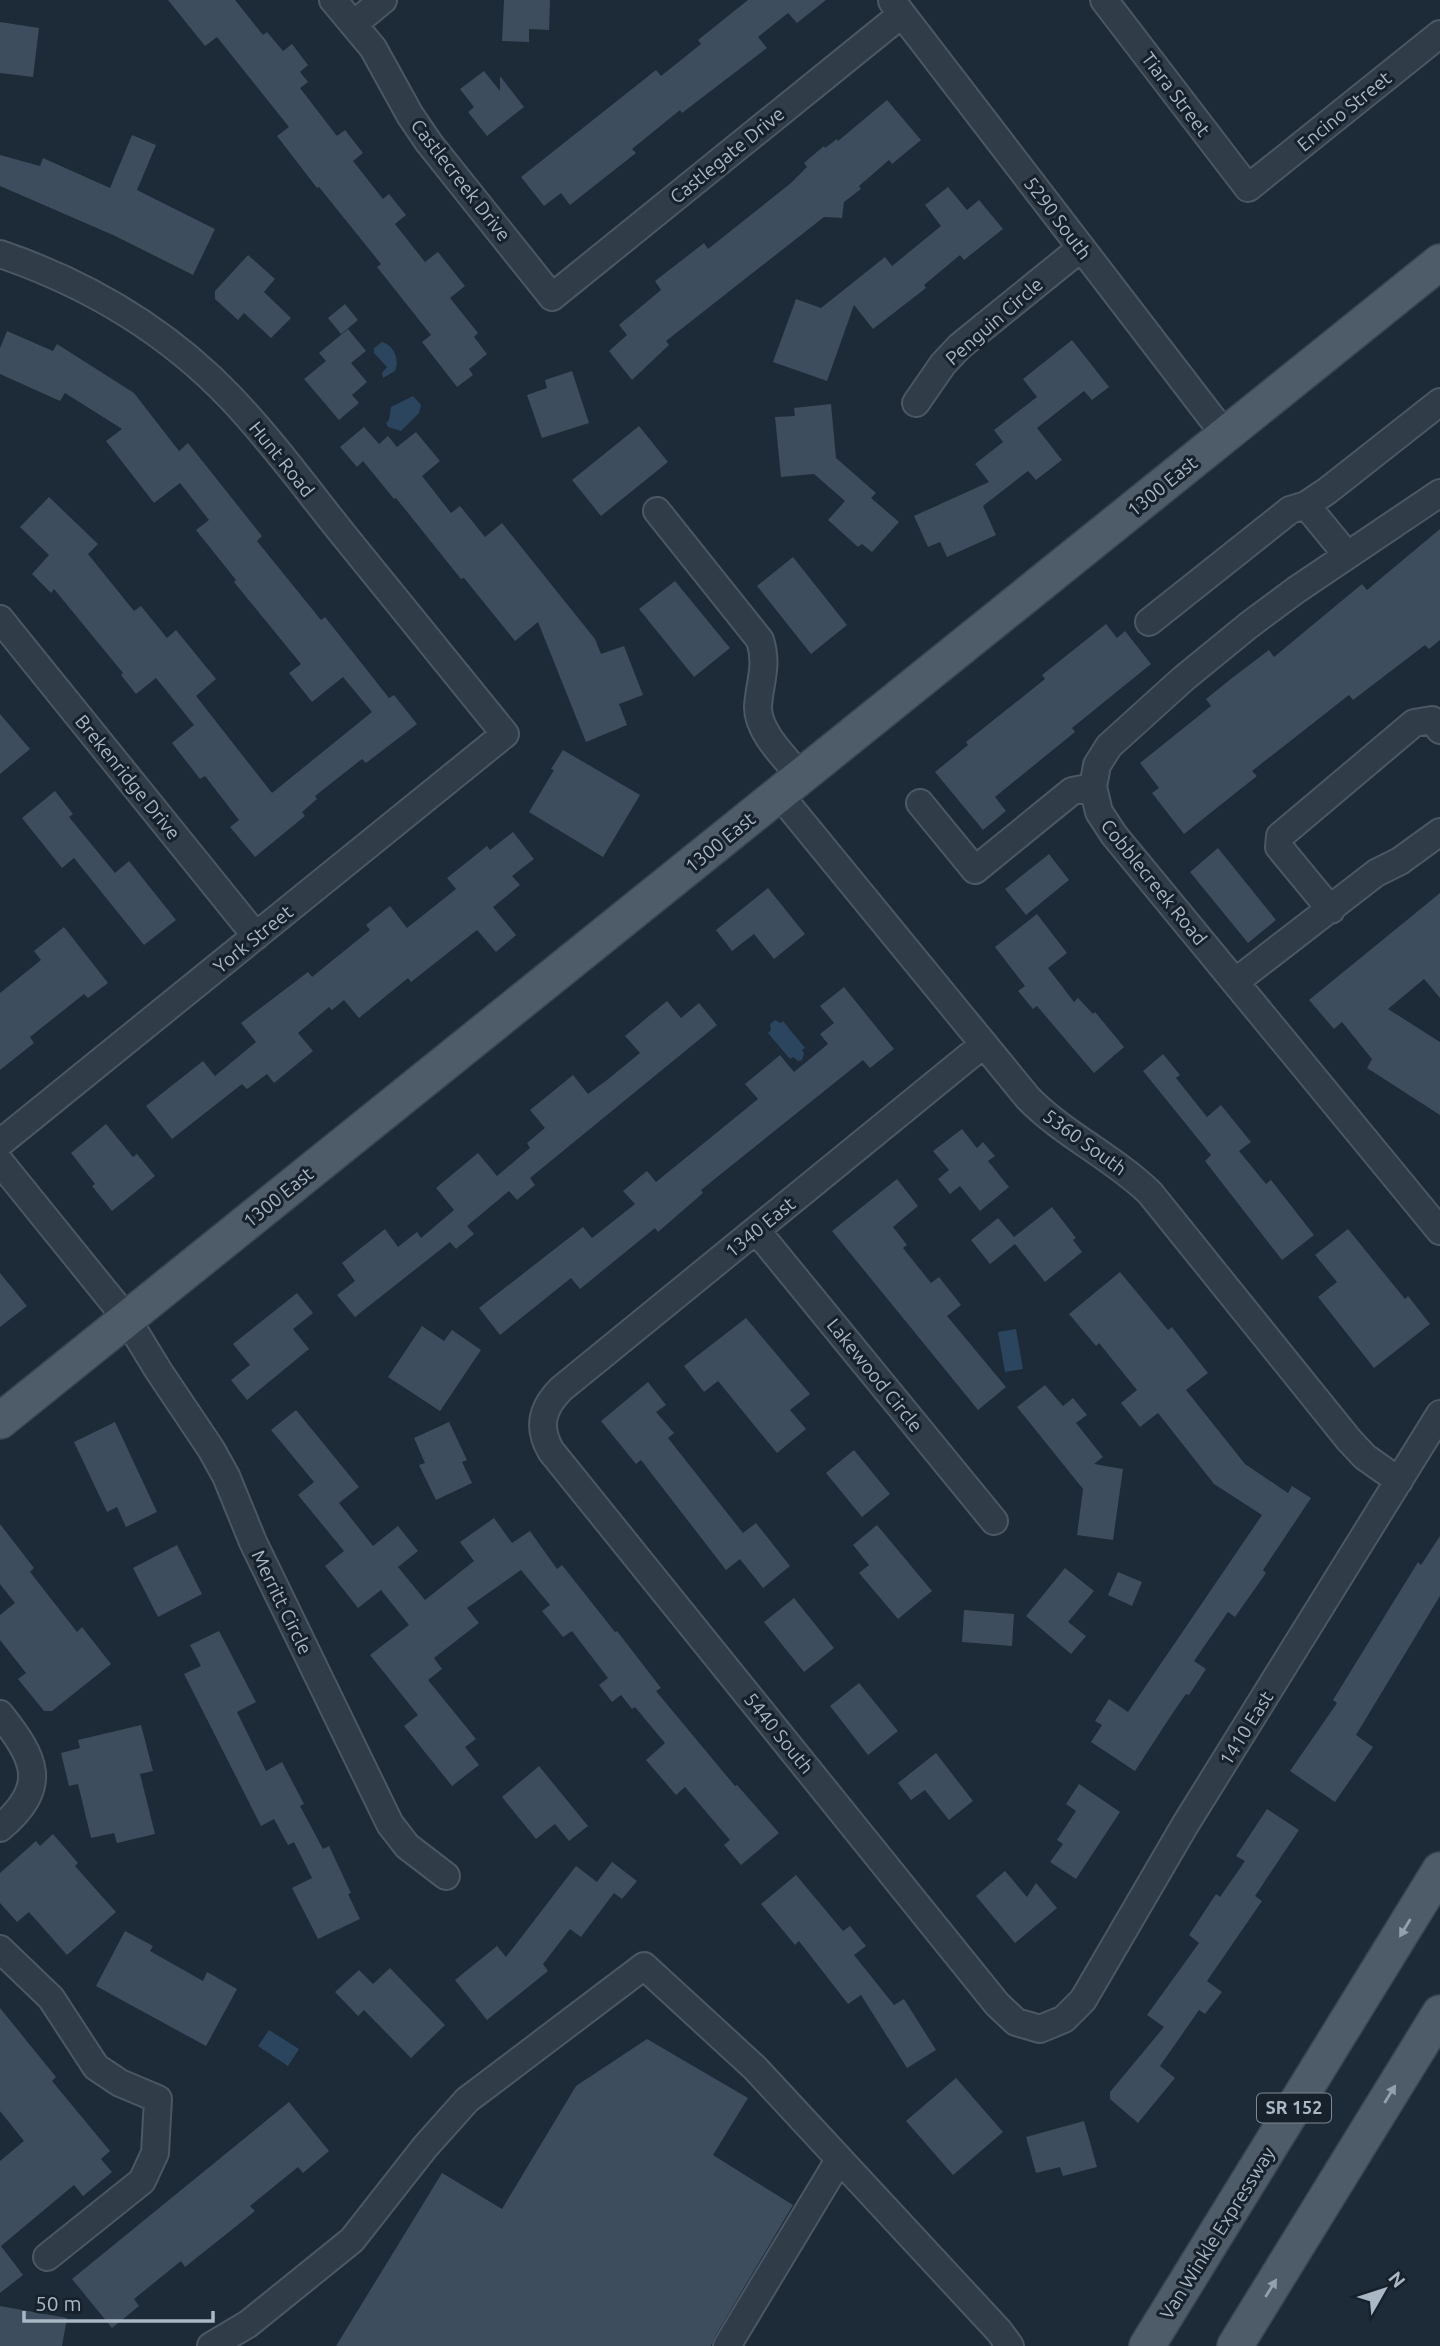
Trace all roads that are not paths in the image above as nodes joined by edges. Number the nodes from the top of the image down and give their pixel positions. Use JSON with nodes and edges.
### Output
{"nodes":[{"id":1,"x":333,"y":0,"type":"edge"},
{"id":2,"x":383,"y":0,"type":"edge"},
{"id":3,"x":1110,"y":2,"type":"edge"},
{"id":4,"x":897,"y":7,"type":"edge"},
{"id":5,"x":354,"y":24,"type":"junction"},
{"id":6,"x":1440,"y":34,"type":"edge"},
{"id":7,"x":1248,"y":188,"type":"joint"},
{"id":8,"x":1081,"y":248,"type":"junction"},
{"id":9,"x":0,"y":254,"type":"edge"},
{"id":10,"x":1440,"y":262,"type":"edge"},
{"id":11,"x":552,"y":297,"type":"joint"},
{"id":12,"x":1440,"y":401,"type":"edge"},
{"id":13,"x":916,"y":403,"type":"dead end"},
{"id":14,"x":1225,"y":435,"type":"junction"},
{"id":15,"x":1440,"y":493,"type":"edge"},
{"id":16,"x":1306,"y":505,"type":"junction"},
{"id":17,"x":657,"y":511,"type":"dead end"},
{"id":18,"x":1347,"y":555,"type":"junction"},
{"id":19,"x":0,"y":619,"type":"edge"},
{"id":20,"x":1149,"y":622,"type":"dead end"},
{"id":21,"x":1440,"y":730,"type":"edge"},
{"id":22,"x":505,"y":734,"type":"joint"},
{"id":23,"x":790,"y":785,"type":"junction"},
{"id":24,"x":1093,"y":787,"type":"junction"},
{"id":25,"x":920,"y":803,"type":"dead end"},
{"id":26,"x":1440,"y":832,"type":"edge"},
{"id":27,"x":1331,"y":910,"type":"junction"},
{"id":28,"x":256,"y":936,"type":"junction"},
{"id":29,"x":1235,"y":982,"type":"junction"},
{"id":30,"x":984,"y":1045,"type":"junction"},
{"id":31,"x":0,"y":1143,"type":"edge"},
{"id":32,"x":0,"y":1162,"type":"edge"},
{"id":33,"x":757,"y":1230,"type":"junction"},
{"id":34,"x":1440,"y":1231,"type":"edge"},
{"id":35,"x":127,"y":1319,"type":"junction"},
{"id":36,"x":1440,"y":1414,"type":"edge"},
{"id":37,"x":542,"y":1416,"type":"joint"},
{"id":38,"x":0,"y":1421,"type":"edge"},
{"id":39,"x":1399,"y":1480,"type":"junction"},
{"id":40,"x":994,"y":1521,"type":"dead end"},
{"id":41,"x":0,"y":1713,"type":"edge"},
{"id":42,"x":0,"y":1828,"type":"edge"},
{"id":43,"x":1440,"y":1870,"type":"edge"},
{"id":44,"x":446,"y":1876,"type":"dead end"},
{"id":45,"x":0,"y":1949,"type":"edge"},
{"id":46,"x":1440,"y":2013,"type":"edge"},
{"id":47,"x":1040,"y":2029,"type":"joint"},
{"id":48,"x":839,"y":2160,"type":"junction"},
{"id":49,"x":47,"y":2257,"type":"dead end"},
{"id":50,"x":242,"y":2335,"type":"edge"},
{"id":51,"x":211,"y":2346,"type":"edge"},
{"id":52,"x":727,"y":2346,"type":"edge"},
{"id":53,"x":1010,"y":2346,"type":"edge"},
{"id":54,"x":1147,"y":2346,"type":"edge"},
{"id":55,"x":1235,"y":2346,"type":"edge"}],
"edges":[{"from":1,"to":5,"type":"street","name":"Castlecreek Drive"},
{"from":2,"to":5,"type":"street"},
{"from":3,"to":7,"type":"street","name":"Tiara Street"},
{"from":4,"to":8,"type":"street","name":"5290 South"},
{"from":4,"to":11,"type":"street","name":"Castlegate Drive"},
{"from":5,"to":11,"type":"street","name":"Castlecreek Drive"},
{"from":6,"to":7,"type":"street","name":"Encino Street"},
{"from":8,"to":13,"type":"street","name":"Penguin Circle"},
{"from":8,"to":14,"type":"street","name":"5290 South"},
{"from":9,"to":22,"type":"street","name":"Hunt Road"},
{"from":10,"to":14,"type":"main road","name":"1300 East"},
{"from":12,"to":16,"type":"street"},
{"from":14,"to":23,"type":"main road","name":"1300 East"},
{"from":15,"to":18,"type":"street"},
{"from":16,"to":18,"type":"street"},
{"from":16,"to":20,"type":"street"},
{"from":17,"to":23,"type":"street","name":"5360 South"},
{"from":18,"to":24,"type":"street"},
{"from":19,"to":28,"type":"street","name":"Brekenridge Drive"},
{"from":21,"to":27,"type":"street"},
{"from":22,"to":28,"type":"street","name":"York Street"},
{"from":23,"to":30,"type":"street","name":"5360 South"},
{"from":23,"to":35,"type":"main road","name":"1300 East"},
{"from":24,"to":25,"type":"street"},
{"from":24,"to":29,"type":"street","name":"Cobblecreek Road"},
{"from":26,"to":27,"type":"street"},
{"from":27,"to":29,"type":"street"},
{"from":28,"to":31,"type":"street","name":"York Street"},
{"from":29,"to":34,"type":"street","name":"Cobblecreek Road"},
{"from":30,"to":33,"type":"street","name":"1340 East"},
{"from":30,"to":39,"type":"street","name":"5360 South"},
{"from":32,"to":35,"type":"street","name":"Merritt Circle"},
{"from":33,"to":37,"type":"street","name":"1340 East"},
{"from":33,"to":40,"type":"street","name":"Lakewood Circle"},
{"from":35,"to":38,"type":"main road","name":"1300 East"},
{"from":35,"to":44,"type":"street","name":"Merritt Circle"},
{"from":36,"to":39,"type":"street","name":"1410 East"},
{"from":37,"to":47,"type":"street","name":"5440 South"},
{"from":39,"to":47,"type":"street","name":"1410 East"},
{"from":41,"to":42,"type":"street"},
{"from":43,"to":54,"type":"main road","name":"Van Winkle Expressway","number":"SR 152","one_way":true},
{"from":45,"to":49,"type":"street"},
{"from":55,"to":46,"type":"main road","one_way":true},
{"from":48,"to":50,"type":"street"},
{"from":48,"to":52,"type":"street"},
{"from":48,"to":53,"type":"street"},
{"from":50,"to":51,"type":"street"}]}
